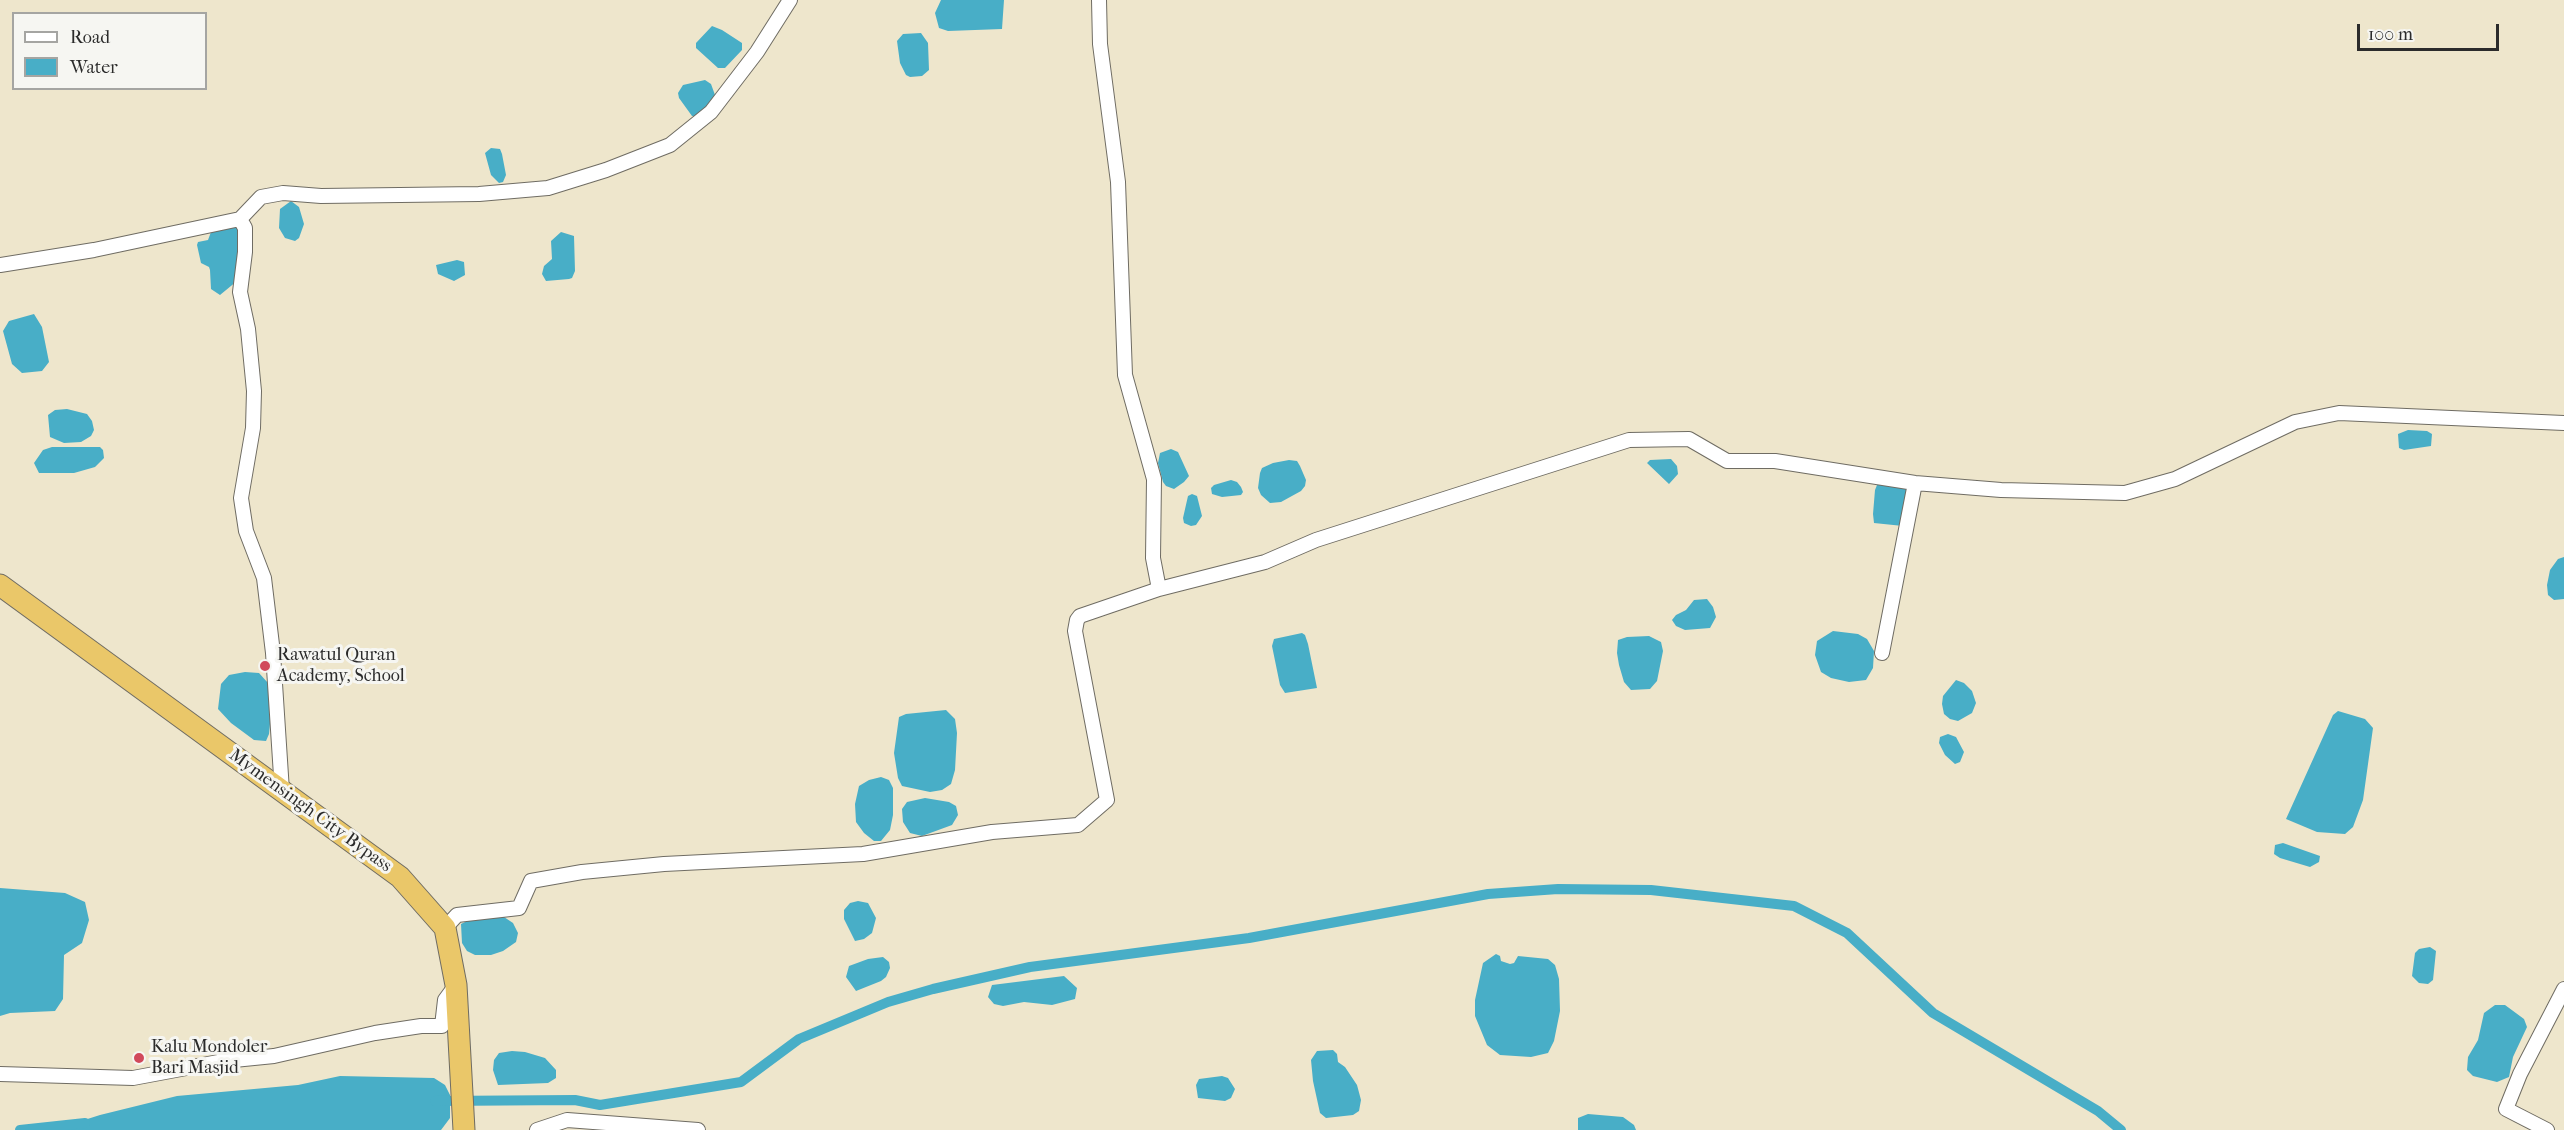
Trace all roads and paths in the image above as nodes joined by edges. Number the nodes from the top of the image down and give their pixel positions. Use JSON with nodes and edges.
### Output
{"nodes":[{"id":1,"x":790,"y":0,"type":"edge"},
{"id":2,"x":1099,"y":0,"type":"edge"},
{"id":3,"x":240,"y":219,"type":"junction"},
{"id":4,"x":0,"y":266,"type":"edge"},
{"id":5,"x":2564,"y":423,"type":"edge"},
{"id":6,"x":1915,"y":483,"type":"junction"},
{"id":7,"x":0,"y":585,"type":"edge"},
{"id":8,"x":1160,"y":589,"type":"junction"},
{"id":9,"x":1882,"y":653,"type":"dead end"},
{"id":10,"x":282,"y":791,"type":"junction"},
{"id":11,"x":445,"y":928,"type":"junction"},
{"id":12,"x":456,"y":985,"type":"junction"},
{"id":13,"x":2564,"y":989,"type":"edge"},
{"id":14,"x":0,"y":1074,"type":"edge"},
{"id":15,"x":464,"y":1130,"type":"edge"},
{"id":16,"x":537,"y":1130,"type":"edge"},
{"id":17,"x":698,"y":1130,"type":"edge"},
{"id":18,"x":2547,"y":1130,"type":"edge"}],
"edges":[{"from":1,"to":3,"type":"street"},
{"from":2,"to":8,"type":"street"},
{"from":3,"to":4,"type":"street"},
{"from":3,"to":10,"type":"street"},
{"from":5,"to":6,"type":"street"},
{"from":6,"to":8,"type":"street"},
{"from":6,"to":9,"type":"street"},
{"from":7,"to":10,"type":"highway","name":"Mymensingh City Bypass"},
{"from":8,"to":11,"type":"street"},
{"from":10,"to":11,"type":"highway","name":"Mymensingh City Bypass"},
{"from":11,"to":12,"type":"highway"},
{"from":12,"to":14,"type":"street"},
{"from":12,"to":15,"type":"highway"},
{"from":13,"to":18,"type":"street"},
{"from":16,"to":17,"type":"street"}]}
